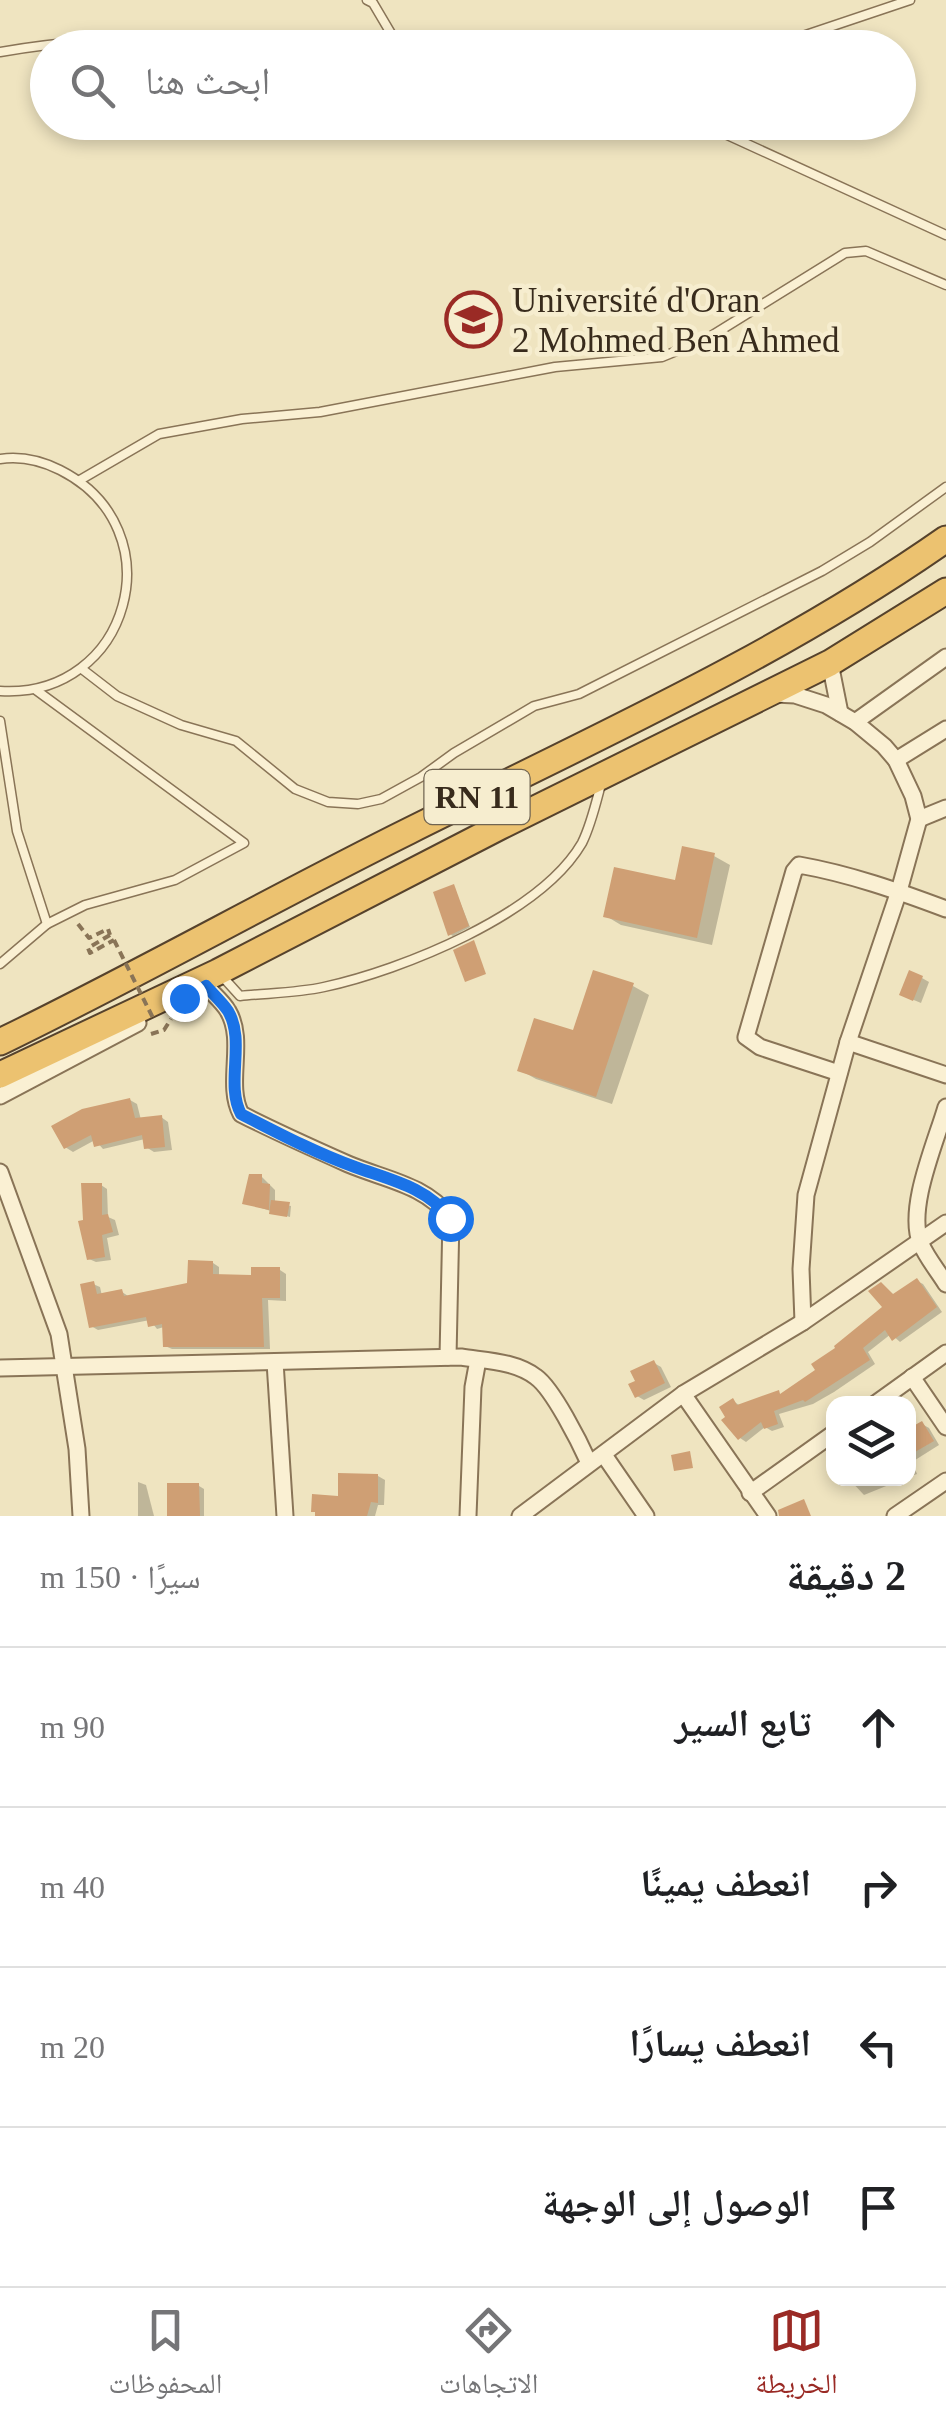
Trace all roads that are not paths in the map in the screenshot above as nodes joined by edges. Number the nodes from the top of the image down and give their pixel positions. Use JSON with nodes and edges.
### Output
{"nodes":[{"id":1,"x":367,"y":0,"type":"edge"},
{"id":2,"x":910,"y":0,"type":"edge"},
{"id":3,"x":389,"y":30,"type":"edge"},
{"id":4,"x":821,"y":30,"type":"edge"},
{"id":5,"x":30,"y":49,"type":"edge"},
{"id":6,"x":0,"y":52,"type":"edge"},
{"id":7,"x":738,"y":140,"type":"edge"},
{"id":8,"x":946,"y":235,"type":"edge"},
{"id":9,"x":946,"y":286,"type":"edge"},
{"id":10,"x":0,"y":460,"type":"edge"},
{"id":11,"x":80,"y":480,"type":"junction"},
{"id":12,"x":946,"y":487,"type":"edge"},
{"id":13,"x":946,"y":539,"type":"edge"},
{"id":14,"x":946,"y":591,"type":"edge"},
{"id":15,"x":946,"y":657,"type":"edge"},
{"id":16,"x":830,"y":663,"type":"junction"},
{"id":17,"x":82,"y":668,"type":"junction"},
{"id":18,"x":36,"y":690,"type":"junction"},
{"id":19,"x":0,"y":692,"type":"edge"},
{"id":20,"x":764,"y":695,"type":"junction"},
{"id":21,"x":840,"y":713,"type":"junction"},
{"id":22,"x":0,"y":721,"type":"edge"},
{"id":23,"x":855,"y":722,"type":"junction"},
{"id":24,"x":946,"y":728,"type":"edge"},
{"id":25,"x":896,"y":760,"type":"junction"},
{"id":26,"x":602,"y":778,"type":"junction"},
{"id":27,"x":946,"y":808,"type":"edge"},
{"id":28,"x":919,"y":819,"type":"junction"},
{"id":29,"x":899,"y":891,"type":"junction"},
{"id":30,"x":946,"y":909,"type":"edge"},
{"id":31,"x":48,"y":924,"type":"junction"},
{"id":32,"x":0,"y":964,"type":"edge"},
{"id":33,"x":212,"y":979,"type":"junction"},
{"id":34,"x":31,"y":1027,"type":"junction"},
{"id":35,"x":0,"y":1033,"type":"edge"},
{"id":36,"x":0,"y":1042,"type":"edge"},
{"id":37,"x":848,"y":1042,"type":"junction"},
{"id":38,"x":839,"y":1073,"type":"junction"},
{"id":39,"x":0,"y":1075,"type":"edge"},
{"id":40,"x":946,"y":1075,"type":"edge"},
{"id":41,"x":0,"y":1096,"type":"edge"},
{"id":42,"x":946,"y":1107,"type":"edge"},
{"id":43,"x":0,"y":1172,"type":"edge"},
{"id":44,"x":946,"y":1222,"type":"edge"},
{"id":45,"x":920,"y":1242,"type":"junction"},
{"id":46,"x":946,"y":1284,"type":"edge"},
{"id":47,"x":802,"y":1322,"type":"junction"},
{"id":48,"x":946,"y":1353,"type":"edge"},
{"id":49,"x":448,"y":1357,"type":"junction"},
{"id":50,"x":478,"y":1360,"type":"junction"},
{"id":51,"x":275,"y":1362,"type":"junction"},
{"id":52,"x":64,"y":1366,"type":"junction"},
{"id":53,"x":0,"y":1368,"type":"edge"},
{"id":54,"x":912,"y":1377,"type":"junction"},
{"id":55,"x":683,"y":1394,"type":"junction"},
{"id":56,"x":887,"y":1396,"type":"edge"},
{"id":57,"x":946,"y":1427,"type":"edge"},
{"id":58,"x":826,"y":1440,"type":"edge"},
{"id":59,"x":604,"y":1454,"type":"junction"},
{"id":60,"x":589,"y":1463,"type":"junction"},
{"id":61,"x":946,"y":1481,"type":"edge"},
{"id":62,"x":750,"y":1493,"type":"junction"},
{"id":63,"x":902,"y":1514,"type":"edge"},
{"id":64,"x":81,"y":1516,"type":"edge"},
{"id":65,"x":284,"y":1516,"type":"edge"},
{"id":66,"x":468,"y":1516,"type":"edge"},
{"id":67,"x":520,"y":1516,"type":"edge"},
{"id":68,"x":646,"y":1516,"type":"edge"},
{"id":69,"x":768,"y":1516,"type":"edge"}],
"edges":[{"from":1,"to":3,"type":"lane"},
{"from":2,"to":4,"type":"lane"},
{"from":5,"to":6,"type":"lane"},
{"from":7,"to":8,"type":"lane"},
{"from":9,"to":11,"type":"lane"},
{"from":10,"to":11,"type":"lane"},
{"from":11,"to":17,"type":"lane"},
{"from":12,"to":17,"type":"lane"},
{"from":13,"to":34,"type":"highway","number":"RN 11"},
{"from":14,"to":16,"type":"highway","number":"RN 11"},
{"from":15,"to":23,"type":"street"},
{"from":16,"to":20,"type":"highway","number":"RN 11"},
{"from":16,"to":21,"type":"street"},
{"from":17,"to":18,"type":"lane"},
{"from":18,"to":19,"type":"lane"},
{"from":18,"to":31,"type":"lane"},
{"from":20,"to":21,"type":"street"},
{"from":20,"to":26,"type":"highway","number":"RN 11"},
{"from":21,"to":23,"type":"street"},
{"from":22,"to":31,"type":"lane"},
{"from":23,"to":25,"type":"street"},
{"from":24,"to":25,"type":"street"},
{"from":25,"to":28,"type":"street"},
{"from":26,"to":33,"type":"highway","number":"RN 11"},
{"from":26,"to":33,"type":"lane"},
{"from":27,"to":28,"type":"street"},
{"from":28,"to":29,"type":"street"},
{"from":29,"to":30,"type":"street"},
{"from":29,"to":37,"type":"street"},
{"from":29,"to":38,"type":"street"},
{"from":31,"to":32,"type":"lane"},
{"from":33,"to":39,"type":"highway","number":"RN 11"},
{"from":33,"to":41,"type":"street"},
{"from":33,"to":49,"type":"street"},
{"from":34,"to":35,"type":"highway"},
{"from":34,"to":36,"type":"highway","number":"RN 11"},
{"from":37,"to":38,"type":"street"},
{"from":37,"to":40,"type":"street"},
{"from":38,"to":47,"type":"street"},
{"from":42,"to":45,"type":"street"},
{"from":43,"to":52,"type":"street"},
{"from":44,"to":45,"type":"street"},
{"from":45,"to":46,"type":"street"},
{"from":45,"to":47,"type":"street"},
{"from":47,"to":55,"type":"street"},
{"from":48,"to":54,"type":"street"},
{"from":49,"to":50,"type":"street"},
{"from":49,"to":51,"type":"street"},
{"from":50,"to":60,"type":"street"},
{"from":50,"to":66,"type":"street"},
{"from":51,"to":52,"type":"street"},
{"from":51,"to":65,"type":"street"},
{"from":52,"to":53,"type":"street"},
{"from":52,"to":64,"type":"street"},
{"from":54,"to":56,"type":"street"},
{"from":54,"to":57,"type":"street"},
{"from":55,"to":59,"type":"street"},
{"from":55,"to":62,"type":"street"},
{"from":58,"to":62,"type":"street"},
{"from":59,"to":60,"type":"street"},
{"from":59,"to":68,"type":"street"},
{"from":60,"to":67,"type":"street"},
{"from":61,"to":63,"type":"street"},
{"from":62,"to":69,"type":"street"}]}
